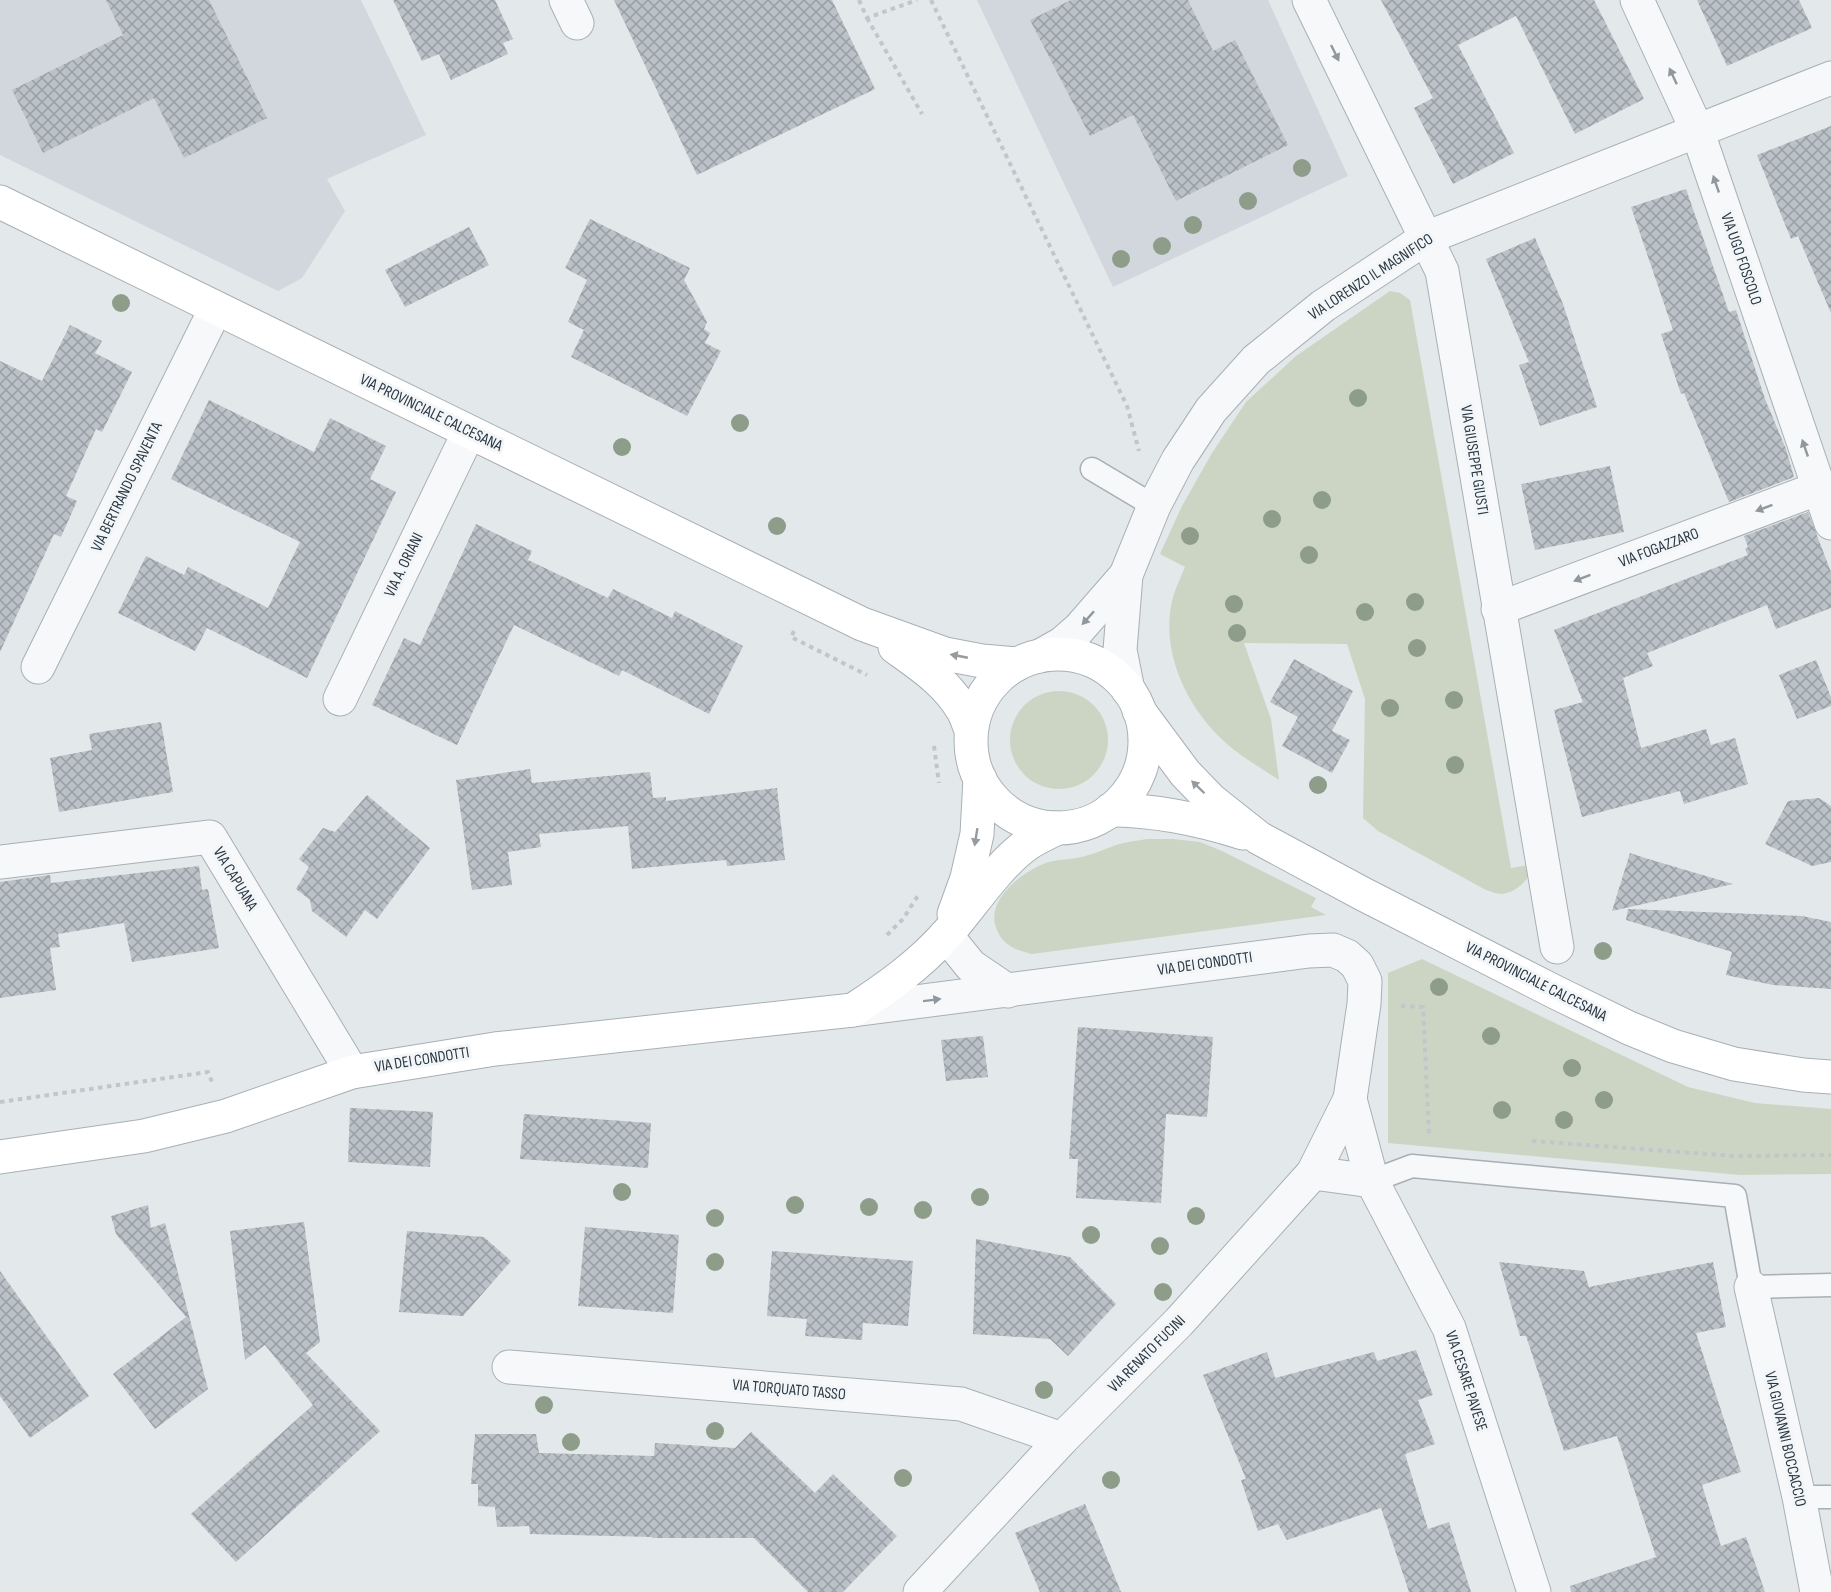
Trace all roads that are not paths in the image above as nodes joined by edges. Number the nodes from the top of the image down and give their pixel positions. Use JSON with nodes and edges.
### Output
{"nodes":[{"id":1,"x":1309,"y":0,"type":"edge"},
{"id":2,"x":1637,"y":0,"type":"edge"},
{"id":3,"x":1831,"y":78,"type":"edge"},
{"id":4,"x":1697,"y":130,"type":"junction"},
{"id":5,"x":0,"y":202,"type":"edge"},
{"id":6,"x":1426,"y":238,"type":"junction"},
{"id":7,"x":216,"y":308,"type":"junction"},
{"id":8,"x":469,"y":432,"type":"junction"},
{"id":9,"x":1092,"y":470,"type":"dead end"},
{"id":10,"x":1819,"y":488,"type":"junction"},
{"id":11,"x":1154,"y":506,"type":"junction"},
{"id":12,"x":1831,"y":523,"type":"edge"},
{"id":13,"x":1126,"y":575,"type":"junction"},
{"id":14,"x":1498,"y":609,"type":"junction"},
{"id":15,"x":862,"y":624,"type":"junction"},
{"id":16,"x":1028,"y":660,"type":"junction"},
{"id":17,"x":38,"y":666,"type":"dead end"},
{"id":18,"x":340,"y":699,"type":"dead end"},
{"id":19,"x":1134,"y":700,"type":"junction"},
{"id":20,"x":971,"y":730,"type":"junction"},
{"id":21,"x":980,"y":779,"type":"junction"},
{"id":22,"x":1110,"y":810,"type":"junction"},
{"id":23,"x":1057,"y":828,"type":"junction"},
{"id":24,"x":1259,"y":838,"type":"junction"},
{"id":25,"x":0,"y":862,"type":"edge"},
{"id":26,"x":946,"y":935,"type":"junction"},
{"id":27,"x":1557,"y":947,"type":"dead end"},
{"id":28,"x":1008,"y":991,"type":"junction"},
{"id":29,"x":853,"y":1010,"type":"junction"},
{"id":30,"x":352,"y":1072,"type":"junction"},
{"id":31,"x":1831,"y":1077,"type":"edge"},
{"id":32,"x":1350,"y":1099,"type":"junction"},
{"id":33,"x":0,"y":1157,"type":"edge"},
{"id":34,"x":1313,"y":1173,"type":"junction"},
{"id":35,"x":1372,"y":1181,"type":"junction"},
{"id":36,"x":1831,"y":1286,"type":"edge"},
{"id":37,"x":1751,"y":1287,"type":"junction"},
{"id":38,"x":509,"y":1367,"type":"dead end"},
{"id":39,"x":1062,"y":1439,"type":"junction"},
{"id":40,"x":1799,"y":1497,"type":"junction"},
{"id":41,"x":1831,"y":1497,"type":"edge"},
{"id":42,"x":920,"y":1592,"type":"edge"},
{"id":43,"x":1534,"y":1592,"type":"edge"},
{"id":44,"x":1817,"y":1592,"type":"edge"}],
"edges":[{"from":1,"to":6,"type":"street","name":"VIA GIUSEPPE GIUSTI","one_way":true},
{"from":4,"to":2,"type":"street","name":"VIA UGO FOSCOLO","one_way":true},
{"from":3,"to":4,"type":"street","name":"VIA LORENZO IL MAGNIFICO"},
{"from":4,"to":6,"type":"street","name":"VIA LORENZO IL MAGNIFICO"},
{"from":10,"to":4,"type":"street","name":"VIA UGO FOSCOLO","one_way":true},
{"from":5,"to":7,"type":"main road","name":"VIA PROVINCIALE CALCESANA"},
{"from":6,"to":11,"type":"street","name":"VIA LORENZO IL MAGNIFICO"},
{"from":6,"to":14,"type":"street","name":"VIA GIUSEPPE GIUSTI"},
{"from":7,"to":8,"type":"main road","name":"VIA PROVINCIALE CALCESANA"},
{"from":7,"to":17,"type":"street","name":"VIA BERTRANDO SPAVENTA"},
{"from":8,"to":15,"type":"main road","name":"VIA PROVINCIALE CALCESANA"},
{"from":8,"to":18,"type":"street","name":"VIA A. ORIANI"},
{"from":9,"to":11,"type":"lane"},
{"from":10,"to":12,"type":"street","name":"VIA UGO FOSCOLO"},
{"from":10,"to":14,"type":"street","name":"VIA FOGAZZARO","one_way":true},
{"from":11,"to":13,"type":"street","name":"VIA LORENZO IL MAGNIFICO"},
{"from":13,"to":16,"type":"street","name":"VIA LORENZO IL MAGNIFICO","one_way":true},
{"from":13,"to":19,"type":"street","name":"VIA LORENZO IL MAGNIFICO"},
{"from":14,"to":27,"type":"street","name":"VIA GIUSEPPE GIUSTI"},
{"from":16,"to":15,"type":"main road","name":"VIA PROVINCIALE CALCESANA","one_way":true},
{"from":15,"to":20,"type":"main road","name":"VIA PROVINCIALE CALCESANA"},
{"from":16,"to":19,"type":"main road"},
{"from":16,"to":20,"type":"main road"},
{"from":19,"to":22,"type":"main road"},
{"from":24,"to":19,"type":"main road","name":"VIA PROVINCIALE CALCESANA","one_way":true},
{"from":20,"to":21,"type":"main road"},
{"from":21,"to":23,"type":"main road"},
{"from":21,"to":26,"type":"main road","name":"VIA DEI CONDOTTI","one_way":true},
{"from":22,"to":23,"type":"main road"},
{"from":22,"to":24,"type":"main road","name":"VIA PROVINCIALE CALCESANA"},
{"from":23,"to":26,"type":"main road","name":"VIA DEI CONDOTTI"},
{"from":24,"to":31,"type":"main road","name":"VIA PROVINCIALE CALCESANA"},
{"from":25,"to":30,"type":"street","name":"VIA CAPUANA"},
{"from":26,"to":28,"type":"street"},
{"from":26,"to":29,"type":"main road","name":"VIA DEI CONDOTTI"},
{"from":29,"to":28,"type":"street","name":"VIA DEI CONDOTTI","one_way":true},
{"from":28,"to":32,"type":"street","name":"VIA DEI CONDOTTI"},
{"from":29,"to":30,"type":"main road","name":"VIA DEI CONDOTTI"},
{"from":30,"to":33,"type":"main road","name":"VIA DEI CONDOTTI"},
{"from":32,"to":34,"type":"street","name":"VIA RENATO FUCINI"},
{"from":32,"to":35,"type":"street","name":"VIA CESARE PAVESE"},
{"from":34,"to":35,"type":"street"},
{"from":34,"to":39,"type":"street","name":"VIA RENATO FUCINI"},
{"from":35,"to":37,"type":"lane"},
{"from":35,"to":43,"type":"street","name":"VIA CESARE PAVESE"},
{"from":36,"to":37,"type":"lane"},
{"from":37,"to":40,"type":"street","name":"VIA GIOVANNI BOCCACCIO"},
{"from":38,"to":39,"type":"street","name":"VIA TORQUATO TASSO"},
{"from":39,"to":42,"type":"street","name":"VIA RENATO FUCINI"},
{"from":40,"to":41,"type":"lane"},
{"from":40,"to":44,"type":"street","name":"VIA GIOVANNI BOCCACCIO"}]}
